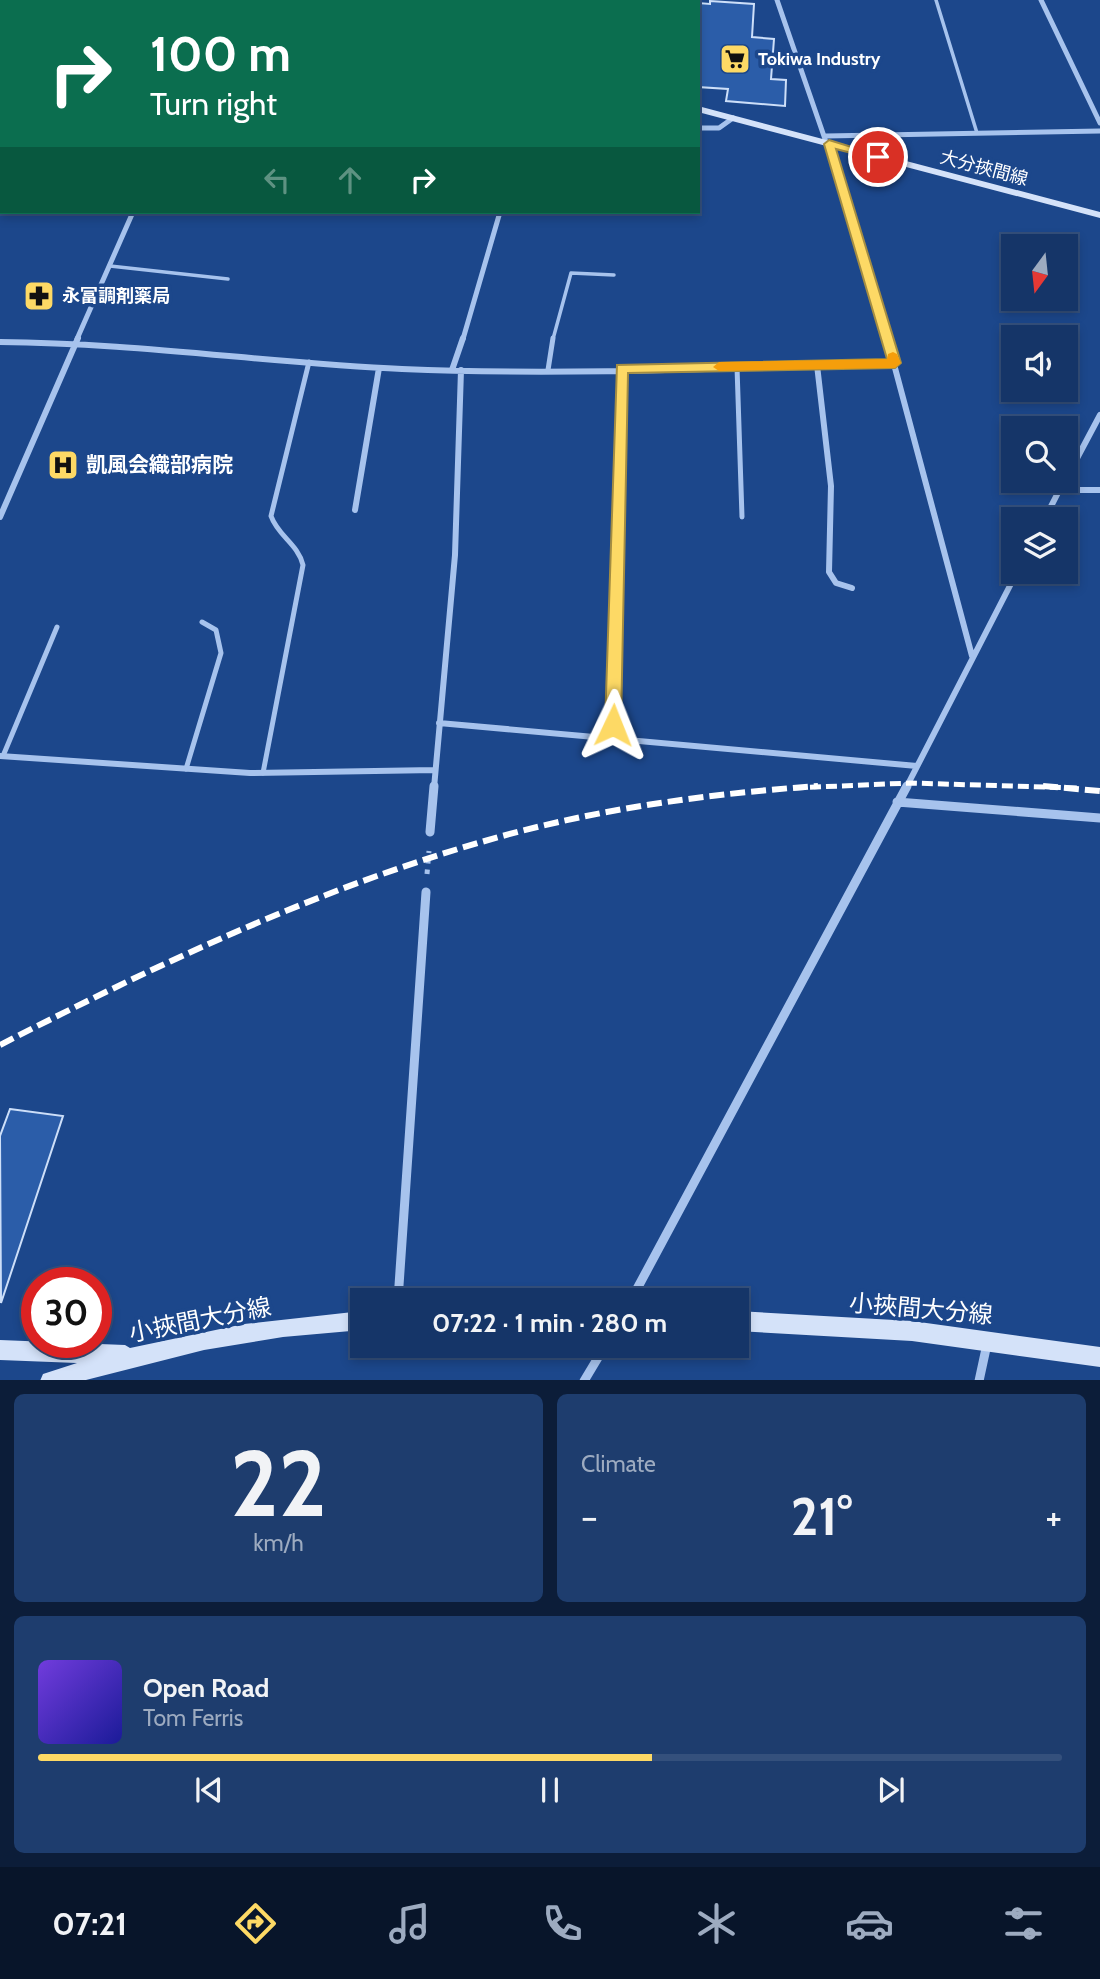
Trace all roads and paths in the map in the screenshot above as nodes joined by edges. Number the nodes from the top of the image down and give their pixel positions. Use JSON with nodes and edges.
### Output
{"nodes":[{"id":1,"x":777,"y":0,"type":"edge"},
{"id":2,"x":936,"y":0,"type":"edge"},
{"id":3,"x":1041,"y":0,"type":"edge"},
{"id":4,"x":700,"y":110,"type":"edge"},
{"id":5,"x":733,"y":118,"type":"junction"},
{"id":6,"x":1100,"y":123,"type":"edge"},
{"id":7,"x":700,"y":128,"type":"edge"},
{"id":8,"x":1100,"y":131,"type":"edge"},
{"id":9,"x":977,"y":133,"type":"junction"},
{"id":10,"x":827,"y":140,"type":"junction"},
{"id":11,"x":132,"y":214,"type":"edge"},
{"id":12,"x":499,"y":214,"type":"edge"},
{"id":13,"x":1100,"y":215,"type":"edge"},
{"id":14,"x":110,"y":266,"type":"junction"},
{"id":15,"x":614,"y":275,"type":"dead end"},
{"id":16,"x":228,"y":279,"type":"dead end"},
{"id":17,"x":0,"y":342,"type":"edge"},
{"id":18,"x":79,"y":342,"type":"junction"},
{"id":19,"x":309,"y":362,"type":"junction"},
{"id":20,"x":895,"y":363,"type":"junction"},
{"id":21,"x":817,"y":365,"type":"junction"},
{"id":22,"x":737,"y":366,"type":"junction"},
{"id":23,"x":379,"y":368,"type":"junction"},
{"id":24,"x":621,"y":369,"type":"junction"},
{"id":25,"x":452,"y":370,"type":"junction"},
{"id":26,"x":461,"y":370,"type":"junction"},
{"id":27,"x":548,"y":370,"type":"junction"},
{"id":28,"x":1100,"y":415,"type":"edge"},
{"id":29,"x":1078,"y":456,"type":"edge"},
{"id":30,"x":1078,"y":490,"type":"edge"},
{"id":31,"x":1100,"y":490,"type":"edge"},
{"id":32,"x":355,"y":510,"type":"dead end"},
{"id":33,"x":0,"y":517,"type":"edge"},
{"id":34,"x":742,"y":517,"type":"dead end"},
{"id":35,"x":1011,"y":584,"type":"edge"},
{"id":36,"x":852,"y":588,"type":"dead end"},
{"id":37,"x":202,"y":622,"type":"dead end"},
{"id":38,"x":57,"y":627,"type":"dead end"},
{"id":39,"x":973,"y":657,"type":"junction"},
{"id":40,"x":439,"y":723,"type":"junction"},
{"id":41,"x":613,"y":725,"type":"dead end"},
{"id":42,"x":1,"y":756,"type":"edge"},
{"id":43,"x":917,"y":766,"type":"junction"},
{"id":44,"x":186,"y":769,"type":"junction"},
{"id":45,"x":435,"y":770,"type":"junction"},
{"id":46,"x":262,"y":773,"type":"junction"},
{"id":47,"x":897,"y":802,"type":"junction"},
{"id":48,"x":1100,"y":818,"type":"edge"},
{"id":49,"x":430,"y":832,"type":"joint"},
{"id":50,"x":426,"y":892,"type":"joint"},
{"id":51,"x":399,"y":1288,"type":"edge"},
{"id":52,"x":637,"y":1288,"type":"edge"},
{"id":53,"x":350,"y":1322,"type":"edge"},
{"id":54,"x":749,"y":1322,"type":"edge"},
{"id":55,"x":988,"y":1339,"type":"junction"},
{"id":56,"x":0,"y":1350,"type":"edge"},
{"id":57,"x":141,"y":1355,"type":"junction"},
{"id":58,"x":1100,"y":1357,"type":"edge"},
{"id":59,"x":598,"y":1358,"type":"edge"},
{"id":60,"x":54,"y":1380,"type":"edge"},
{"id":61,"x":585,"y":1380,"type":"edge"},
{"id":62,"x":979,"y":1380,"type":"edge"}],
"edges":[{"from":1,"to":10,"type":"street"},
{"from":2,"to":9,"type":"lane"},
{"from":3,"to":6,"type":"street"},
{"from":4,"to":5,"type":"main road","name":"大分挾間線"},
{"from":5,"to":7,"type":"street"},
{"from":5,"to":10,"type":"main road","name":"大分挾間線"},
{"from":8,"to":9,"type":"street"},
{"from":9,"to":10,"type":"street"},
{"from":10,"to":13,"type":"main road","name":"大分挾間線"},
{"from":10,"to":20,"type":"street"},
{"from":11,"to":14,"type":"street"},
{"from":12,"to":25,"type":"street"},
{"from":14,"to":16,"type":"lane"},
{"from":14,"to":18,"type":"street"},
{"from":15,"to":27,"type":"lane"},
{"from":17,"to":18,"type":"street"},
{"from":18,"to":19,"type":"street"},
{"from":18,"to":33,"type":"street"},
{"from":19,"to":23,"type":"street"},
{"from":19,"to":46,"type":"lane"},
{"from":20,"to":21,"type":"street"},
{"from":20,"to":39,"type":"street"},
{"from":21,"to":22,"type":"street"},
{"from":21,"to":36,"type":"street"},
{"from":22,"to":24,"type":"street"},
{"from":22,"to":34,"type":"lane"},
{"from":23,"to":25,"type":"street"},
{"from":23,"to":32,"type":"street"},
{"from":24,"to":27,"type":"street"},
{"from":24,"to":41,"type":"street"},
{"from":25,"to":26,"type":"street"},
{"from":26,"to":27,"type":"street"},
{"from":26,"to":40,"type":"street"},
{"from":28,"to":29,"type":"street"},
{"from":30,"to":31,"type":"street"},
{"from":35,"to":39,"type":"street"},
{"from":37,"to":44,"type":"lane"},
{"from":38,"to":42,"type":"lane"},
{"from":39,"to":43,"type":"street"},
{"from":40,"to":43,"type":"street"},
{"from":40,"to":45,"type":"street"},
{"from":42,"to":44,"type":"street"},
{"from":43,"to":47,"type":"street"},
{"from":44,"to":46,"type":"street"},
{"from":45,"to":46,"type":"street"},
{"from":45,"to":49,"type":"street"},
{"from":47,"to":48,"type":"street"},
{"from":47,"to":52,"type":"street"},
{"from":49,"to":50,"type":"path"},
{"from":50,"to":51,"type":"street"},
{"from":53,"to":57,"type":"main road","name":"小挾間大分線"},
{"from":54,"to":55,"type":"main road","name":"小挾間大分線"},
{"from":55,"to":58,"type":"main road","name":"小挾間大分線"},
{"from":55,"to":62,"type":"street"},
{"from":56,"to":57,"type":"main road"},
{"from":57,"to":60,"type":"main road","name":"小挾間大分線"},
{"from":59,"to":61,"type":"street"}]}
